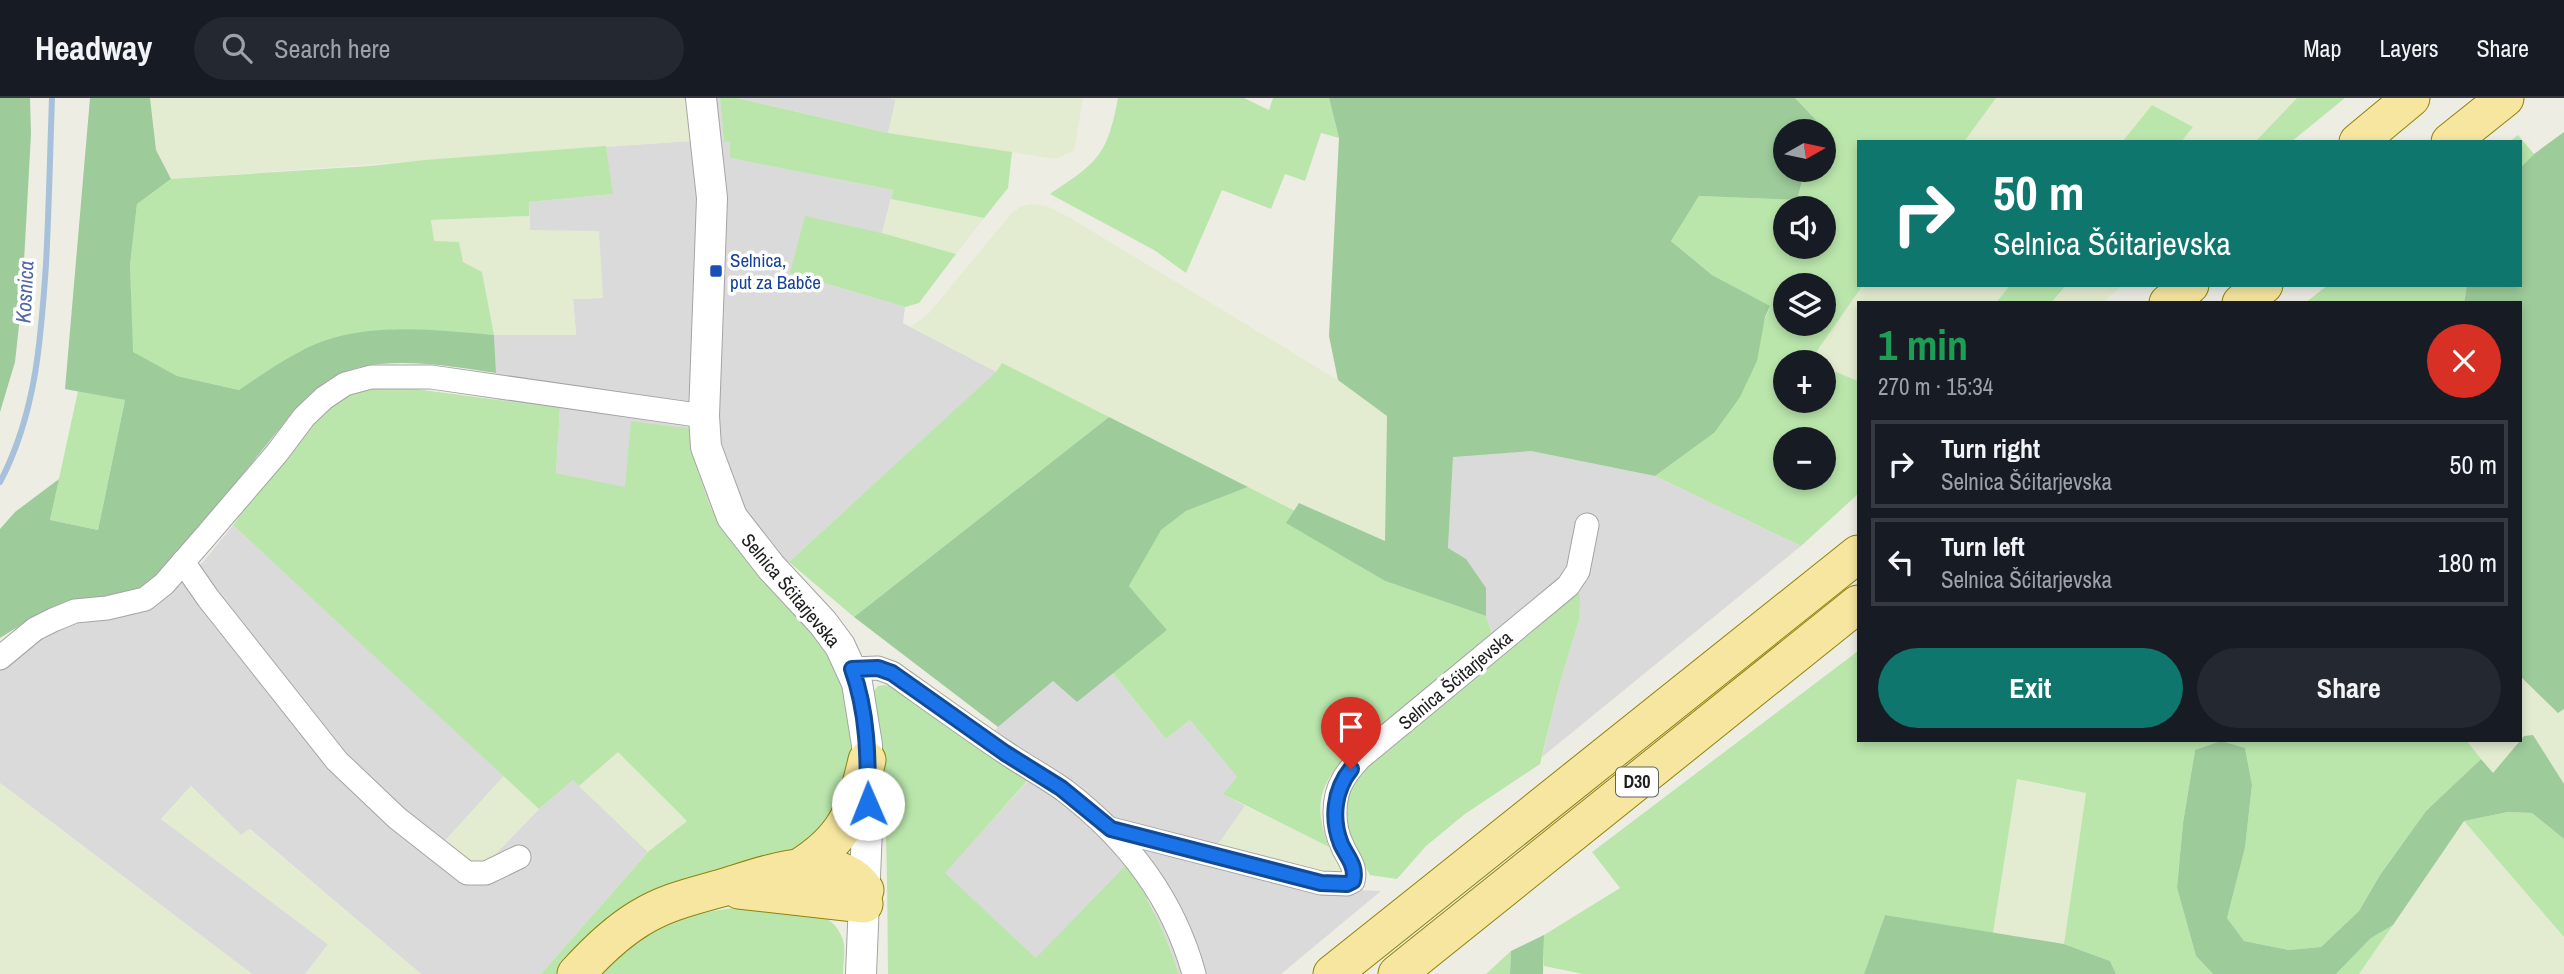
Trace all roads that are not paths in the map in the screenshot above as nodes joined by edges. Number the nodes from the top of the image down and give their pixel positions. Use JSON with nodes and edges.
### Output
{"nodes":[{"id":1,"x":701,"y":98,"type":"edge"},
{"id":2,"x":2411,"y":98,"type":"edge"},
{"id":3,"x":2505,"y":98,"type":"edge"},
{"id":4,"x":2360,"y":140,"type":"edge"},
{"id":5,"x":2452,"y":140,"type":"edge"},
{"id":6,"x":2188,"y":287,"type":"edge"},
{"id":7,"x":2261,"y":287,"type":"edge"},
{"id":8,"x":2170,"y":301,"type":"edge"},
{"id":9,"x":2244,"y":301,"type":"edge"},
{"id":10,"x":704,"y":415,"type":"junction"},
{"id":11,"x":1587,"y":525,"type":"dead end"},
{"id":12,"x":1857,"y":555,"type":"edge"},
{"id":13,"x":183,"y":562,"type":"junction"},
{"id":14,"x":1857,"y":605,"type":"edge"},
{"id":15,"x":0,"y":658,"type":"edge"},
{"id":16,"x":852,"y":669,"type":"junction"},
{"id":17,"x":867,"y":760,"type":"junction"},
{"id":18,"x":1111,"y":829,"type":"junction"},
{"id":19,"x":519,"y":857,"type":"dead end"},
{"id":20,"x":797,"y":869,"type":"junction"},
{"id":21,"x":724,"y":887,"type":"junction"},
{"id":22,"x":864,"y":897,"type":"junction"},
{"id":23,"x":576,"y":974,"type":"edge"},
{"id":24,"x":861,"y":974,"type":"edge"},
{"id":25,"x":1194,"y":974,"type":"edge"},
{"id":26,"x":1332,"y":974,"type":"edge"},
{"id":27,"x":1397,"y":974,"type":"edge"}],
"edges":[{"from":1,"to":10,"type":"street","name":"Selnica Šćitarjevska"},
{"from":2,"to":4,"type":"main road"},
{"from":3,"to":5,"type":"main road"},
{"from":6,"to":8,"type":"main road"},
{"from":7,"to":9,"type":"main road"},
{"from":10,"to":13,"type":"street"},
{"from":10,"to":16,"type":"street","name":"Selnica Šćitarjevska"},
{"from":11,"to":18,"type":"street","name":"Selnica Šćitarjevska"},
{"from":12,"to":26,"type":"main road","number":"D30"},
{"from":13,"to":15,"type":"street"},
{"from":13,"to":19,"type":"street"},
{"from":14,"to":27,"type":"main road","number":"D30"},
{"from":16,"to":17,"type":"street"},
{"from":16,"to":18,"type":"street","name":"Selnica Šćitarjevska"},
{"from":17,"to":20,"type":"main road"},
{"from":17,"to":22,"type":"street"},
{"from":18,"to":25,"type":"street","name":"Selnica Šćitarjevska"},
{"from":20,"to":21,"type":"main road"},
{"from":20,"to":22,"type":"main road"},
{"from":21,"to":22,"type":"main road"},
{"from":21,"to":23,"type":"main road"},
{"from":22,"to":24,"type":"street"}]}
